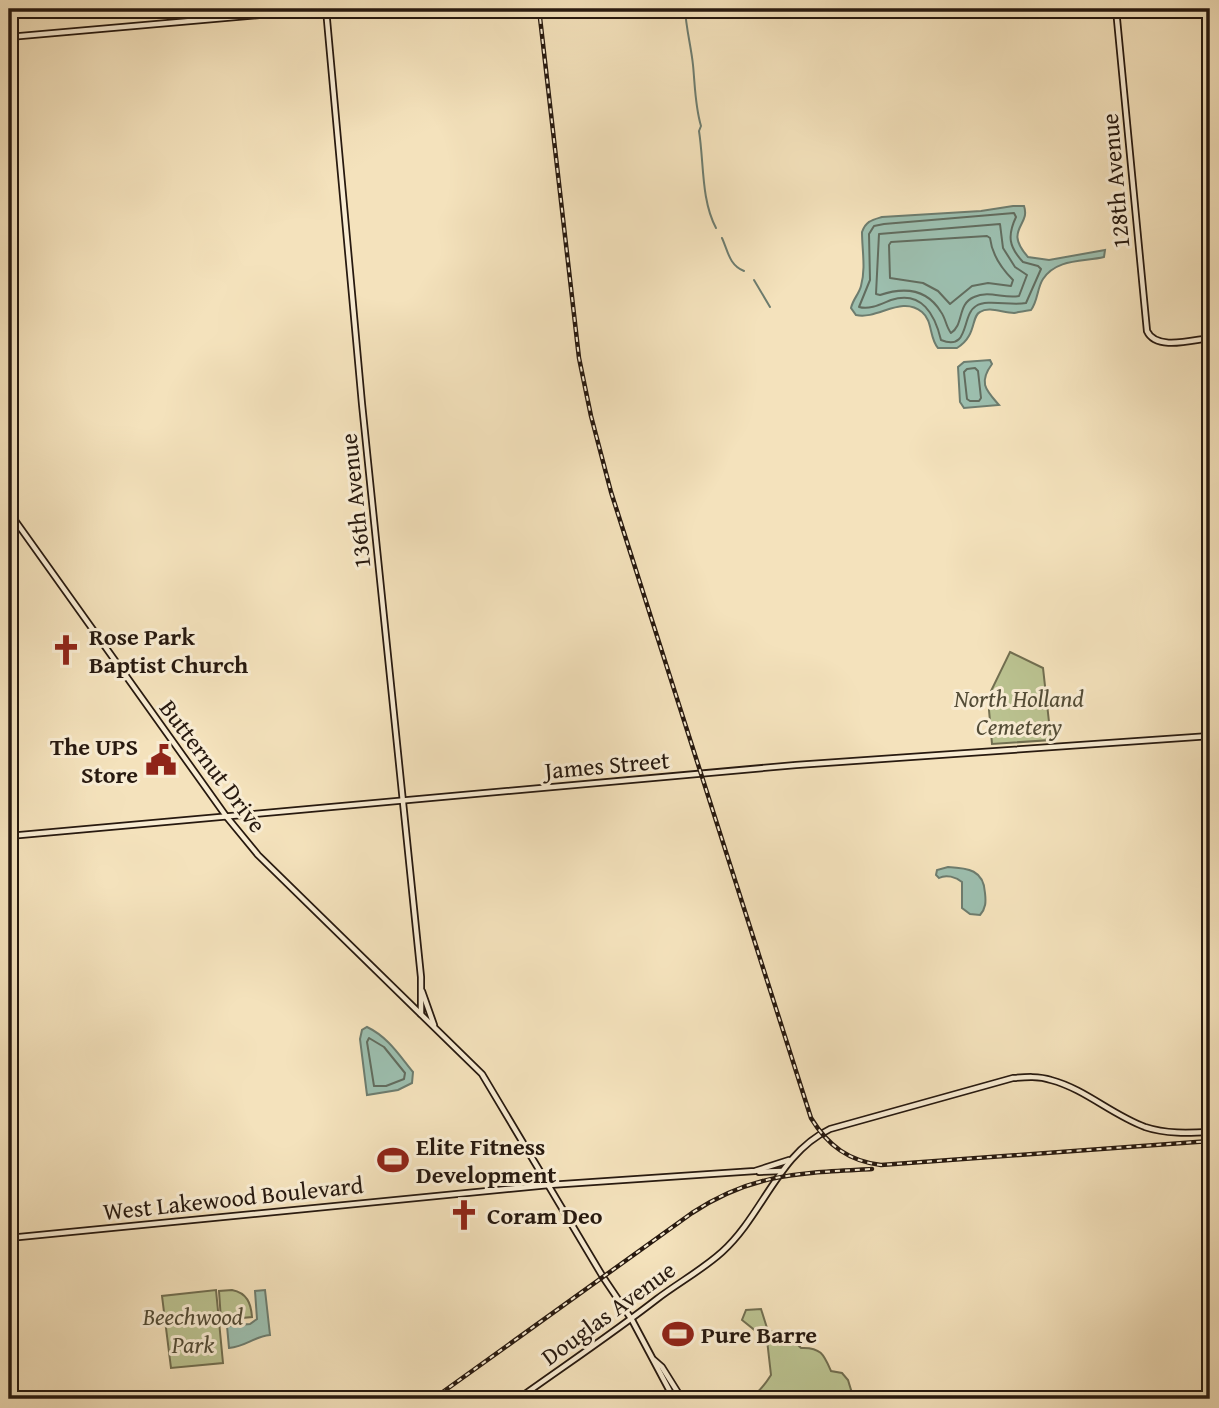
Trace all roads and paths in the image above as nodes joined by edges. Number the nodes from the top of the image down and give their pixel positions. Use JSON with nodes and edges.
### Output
{"nodes":[{"id":1,"x":326,"y":9,"type":"edge"},
{"id":2,"x":1116,"y":9,"type":"edge"},
{"id":3,"x":9,"y":37,"type":"edge"},
{"id":4,"x":1210,"y":338,"type":"edge"},
{"id":5,"x":9,"y":512,"type":"edge"},
{"id":6,"x":1210,"y":736,"type":"edge"},
{"id":7,"x":403,"y":801,"type":"junction"},
{"id":8,"x":226,"y":816,"type":"junction"},
{"id":9,"x":9,"y":836,"type":"edge"},
{"id":10,"x":422,"y":990,"type":"junction"},
{"id":11,"x":421,"y":1014,"type":"junction"},
{"id":12,"x":435,"y":1027,"type":"junction"},
{"id":13,"x":1210,"y":1132,"type":"edge"},
{"id":14,"x":789,"y":1162,"type":"junction"},
{"id":15,"x":755,"y":1171,"type":"junction"},
{"id":16,"x":782,"y":1171,"type":"junction"},
{"id":17,"x":549,"y":1185,"type":"junction"},
{"id":18,"x":9,"y":1238,"type":"edge"},
{"id":19,"x":632,"y":1320,"type":"junction"},
{"id":20,"x":654,"y":1360,"type":"junction"},
{"id":21,"x":673,"y":1397,"type":"edge"},
{"id":22,"x":518,"y":1399,"type":"edge"},
{"id":23,"x":682,"y":1399,"type":"edge"}],
"edges":[{"from":1,"to":3,"type":"street"},
{"from":1,"to":7,"type":"street","name":"136th Avenue"},
{"from":2,"to":4,"type":"street","name":"128th Avenue"},
{"from":5,"to":8,"type":"street","name":"Butternut Drive"},
{"from":6,"to":7,"type":"street","name":"James Street"},
{"from":7,"to":8,"type":"street","name":"James Street"},
{"from":7,"to":10,"type":"street","name":"136th Avenue"},
{"from":8,"to":9,"type":"street","name":"James Street"},
{"from":8,"to":11,"type":"street","name":"Butternut Drive"},
{"from":10,"to":11,"type":"street","name":"136th Avenue"},
{"from":10,"to":12,"type":"street","name":"136th Avenue"},
{"from":11,"to":12,"type":"street","name":"Butternut Drive"},
{"from":12,"to":17,"type":"street","name":"Butternut Drive"},
{"from":13,"to":14,"type":"street"},
{"from":14,"to":15,"type":"street","name":"West Lakewood Boulevard"},
{"from":14,"to":16,"type":"street","name":"Douglas Avenue"},
{"from":15,"to":16,"type":"street","name":"West Lakewood Boulevard"},
{"from":15,"to":17,"type":"street","name":"West Lakewood Boulevard"},
{"from":16,"to":19,"type":"street","name":"Douglas Avenue"},
{"from":17,"to":18,"type":"street","name":"West Lakewood Boulevard"},
{"from":17,"to":19,"type":"street","name":"Butternut Drive"},
{"from":19,"to":20,"type":"street","name":"Butternut Drive"},
{"from":19,"to":22,"type":"street","name":"Douglas Avenue"},
{"from":20,"to":21,"type":"street"},
{"from":20,"to":23,"type":"street"}]}
